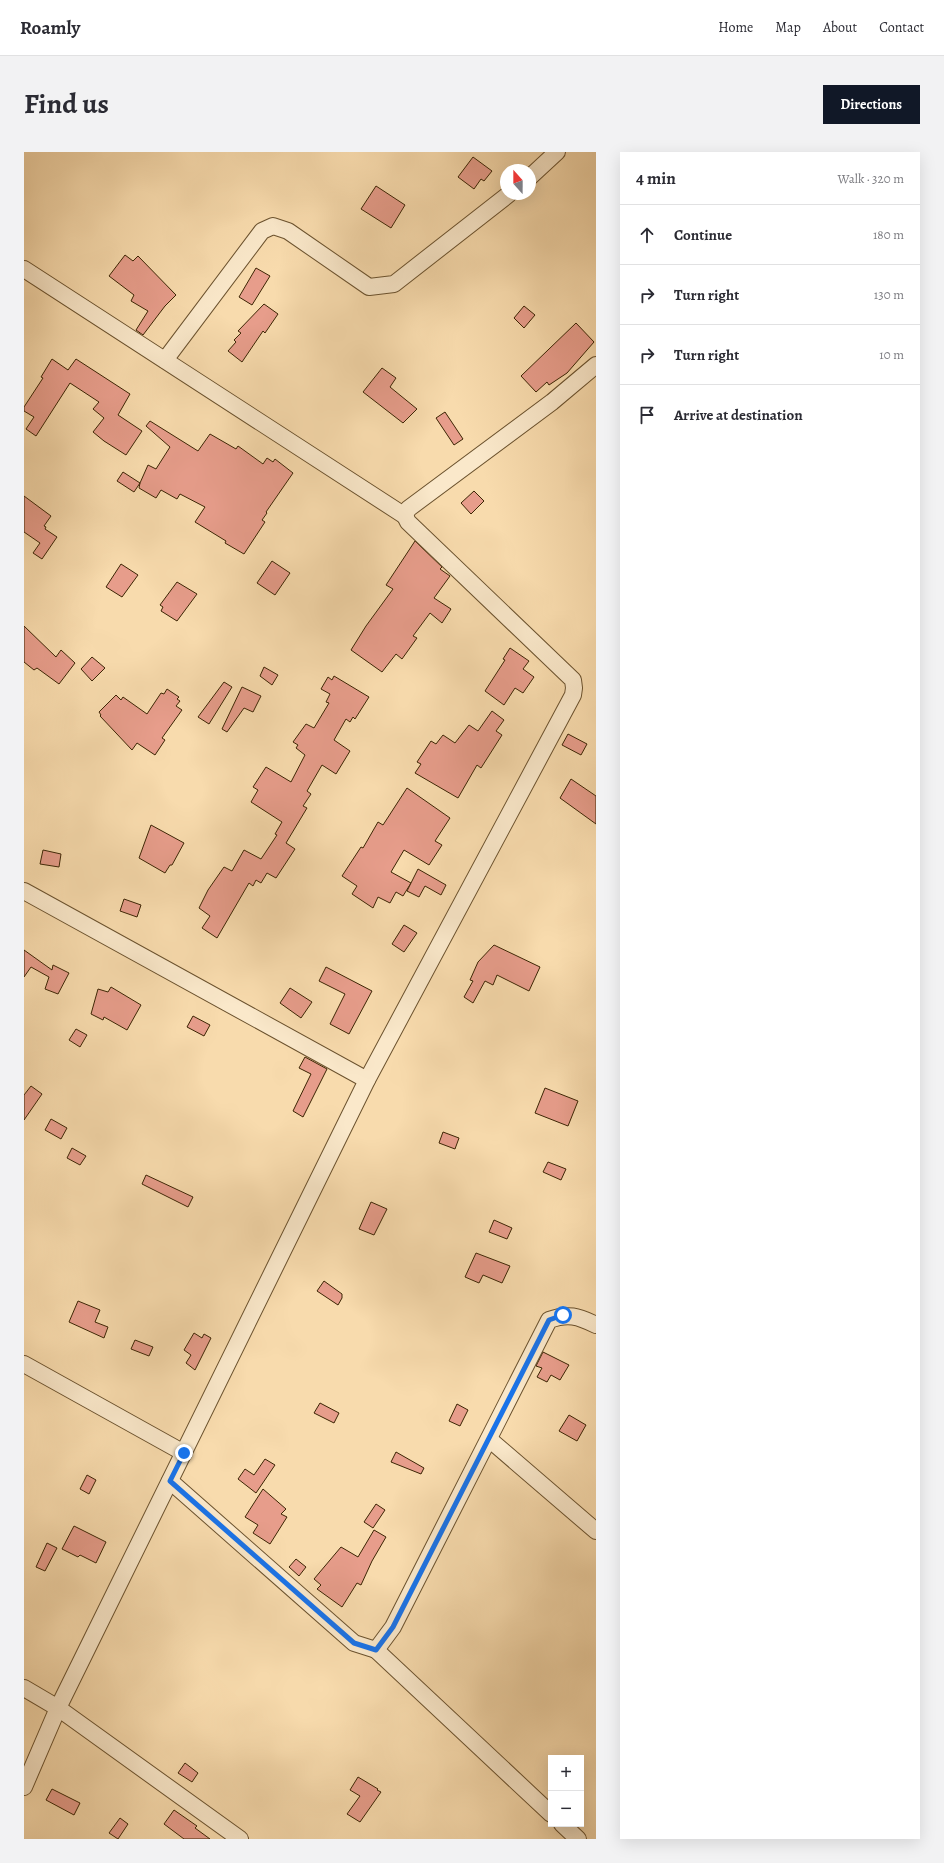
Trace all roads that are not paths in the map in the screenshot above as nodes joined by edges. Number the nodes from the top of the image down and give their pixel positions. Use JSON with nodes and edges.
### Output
{"nodes":[{"id":1,"x":557,"y":152,"type":"edge"},
{"id":2,"x":536,"y":171,"type":"edge"},
{"id":3,"x":501,"y":200,"type":"edge"},
{"id":4,"x":24,"y":269,"type":"edge"},
{"id":5,"x":165,"y":360,"type":"junction"},
{"id":6,"x":596,"y":364,"type":"edge"},
{"id":7,"x":405,"y":516,"type":"junction"},
{"id":8,"x":24,"y":891,"type":"edge"},
{"id":9,"x":367,"y":1080,"type":"junction"},
{"id":10,"x":596,"y":1325,"type":"edge"},
{"id":11,"x":24,"y":1364,"type":"edge"},
{"id":12,"x":489,"y":1439,"type":"junction"},
{"id":13,"x":184,"y":1453,"type":"junction"},
{"id":14,"x":170,"y":1481,"type":"junction"},
{"id":15,"x":596,"y":1531,"type":"edge"},
{"id":16,"x":376,"y":1650,"type":"junction"},
{"id":17,"x":24,"y":1688,"type":"edge"},
{"id":18,"x":58,"y":1708,"type":"junction"},
{"id":19,"x":24,"y":1787,"type":"edge"},
{"id":20,"x":548,"y":1811,"type":"edge"},
{"id":21,"x":565,"y":1827,"type":"edge"},
{"id":22,"x":240,"y":1839,"type":"edge"},
{"id":23,"x":578,"y":1839,"type":"edge"}],
"edges":[{"from":1,"to":2,"type":"street"},
{"from":3,"to":5,"type":"street"},
{"from":4,"to":5,"type":"street"},
{"from":5,"to":7,"type":"street"},
{"from":6,"to":7,"type":"street"},
{"from":7,"to":9,"type":"street"},
{"from":8,"to":9,"type":"street"},
{"from":9,"to":13,"type":"street"},
{"from":10,"to":12,"type":"street"},
{"from":11,"to":13,"type":"street"},
{"from":12,"to":15,"type":"street"},
{"from":12,"to":16,"type":"street"},
{"from":13,"to":14,"type":"street"},
{"from":14,"to":16,"type":"street"},
{"from":14,"to":18,"type":"street"},
{"from":16,"to":20,"type":"street"},
{"from":17,"to":18,"type":"street"},
{"from":18,"to":19,"type":"street"},
{"from":18,"to":22,"type":"street"},
{"from":21,"to":23,"type":"street"}]}
